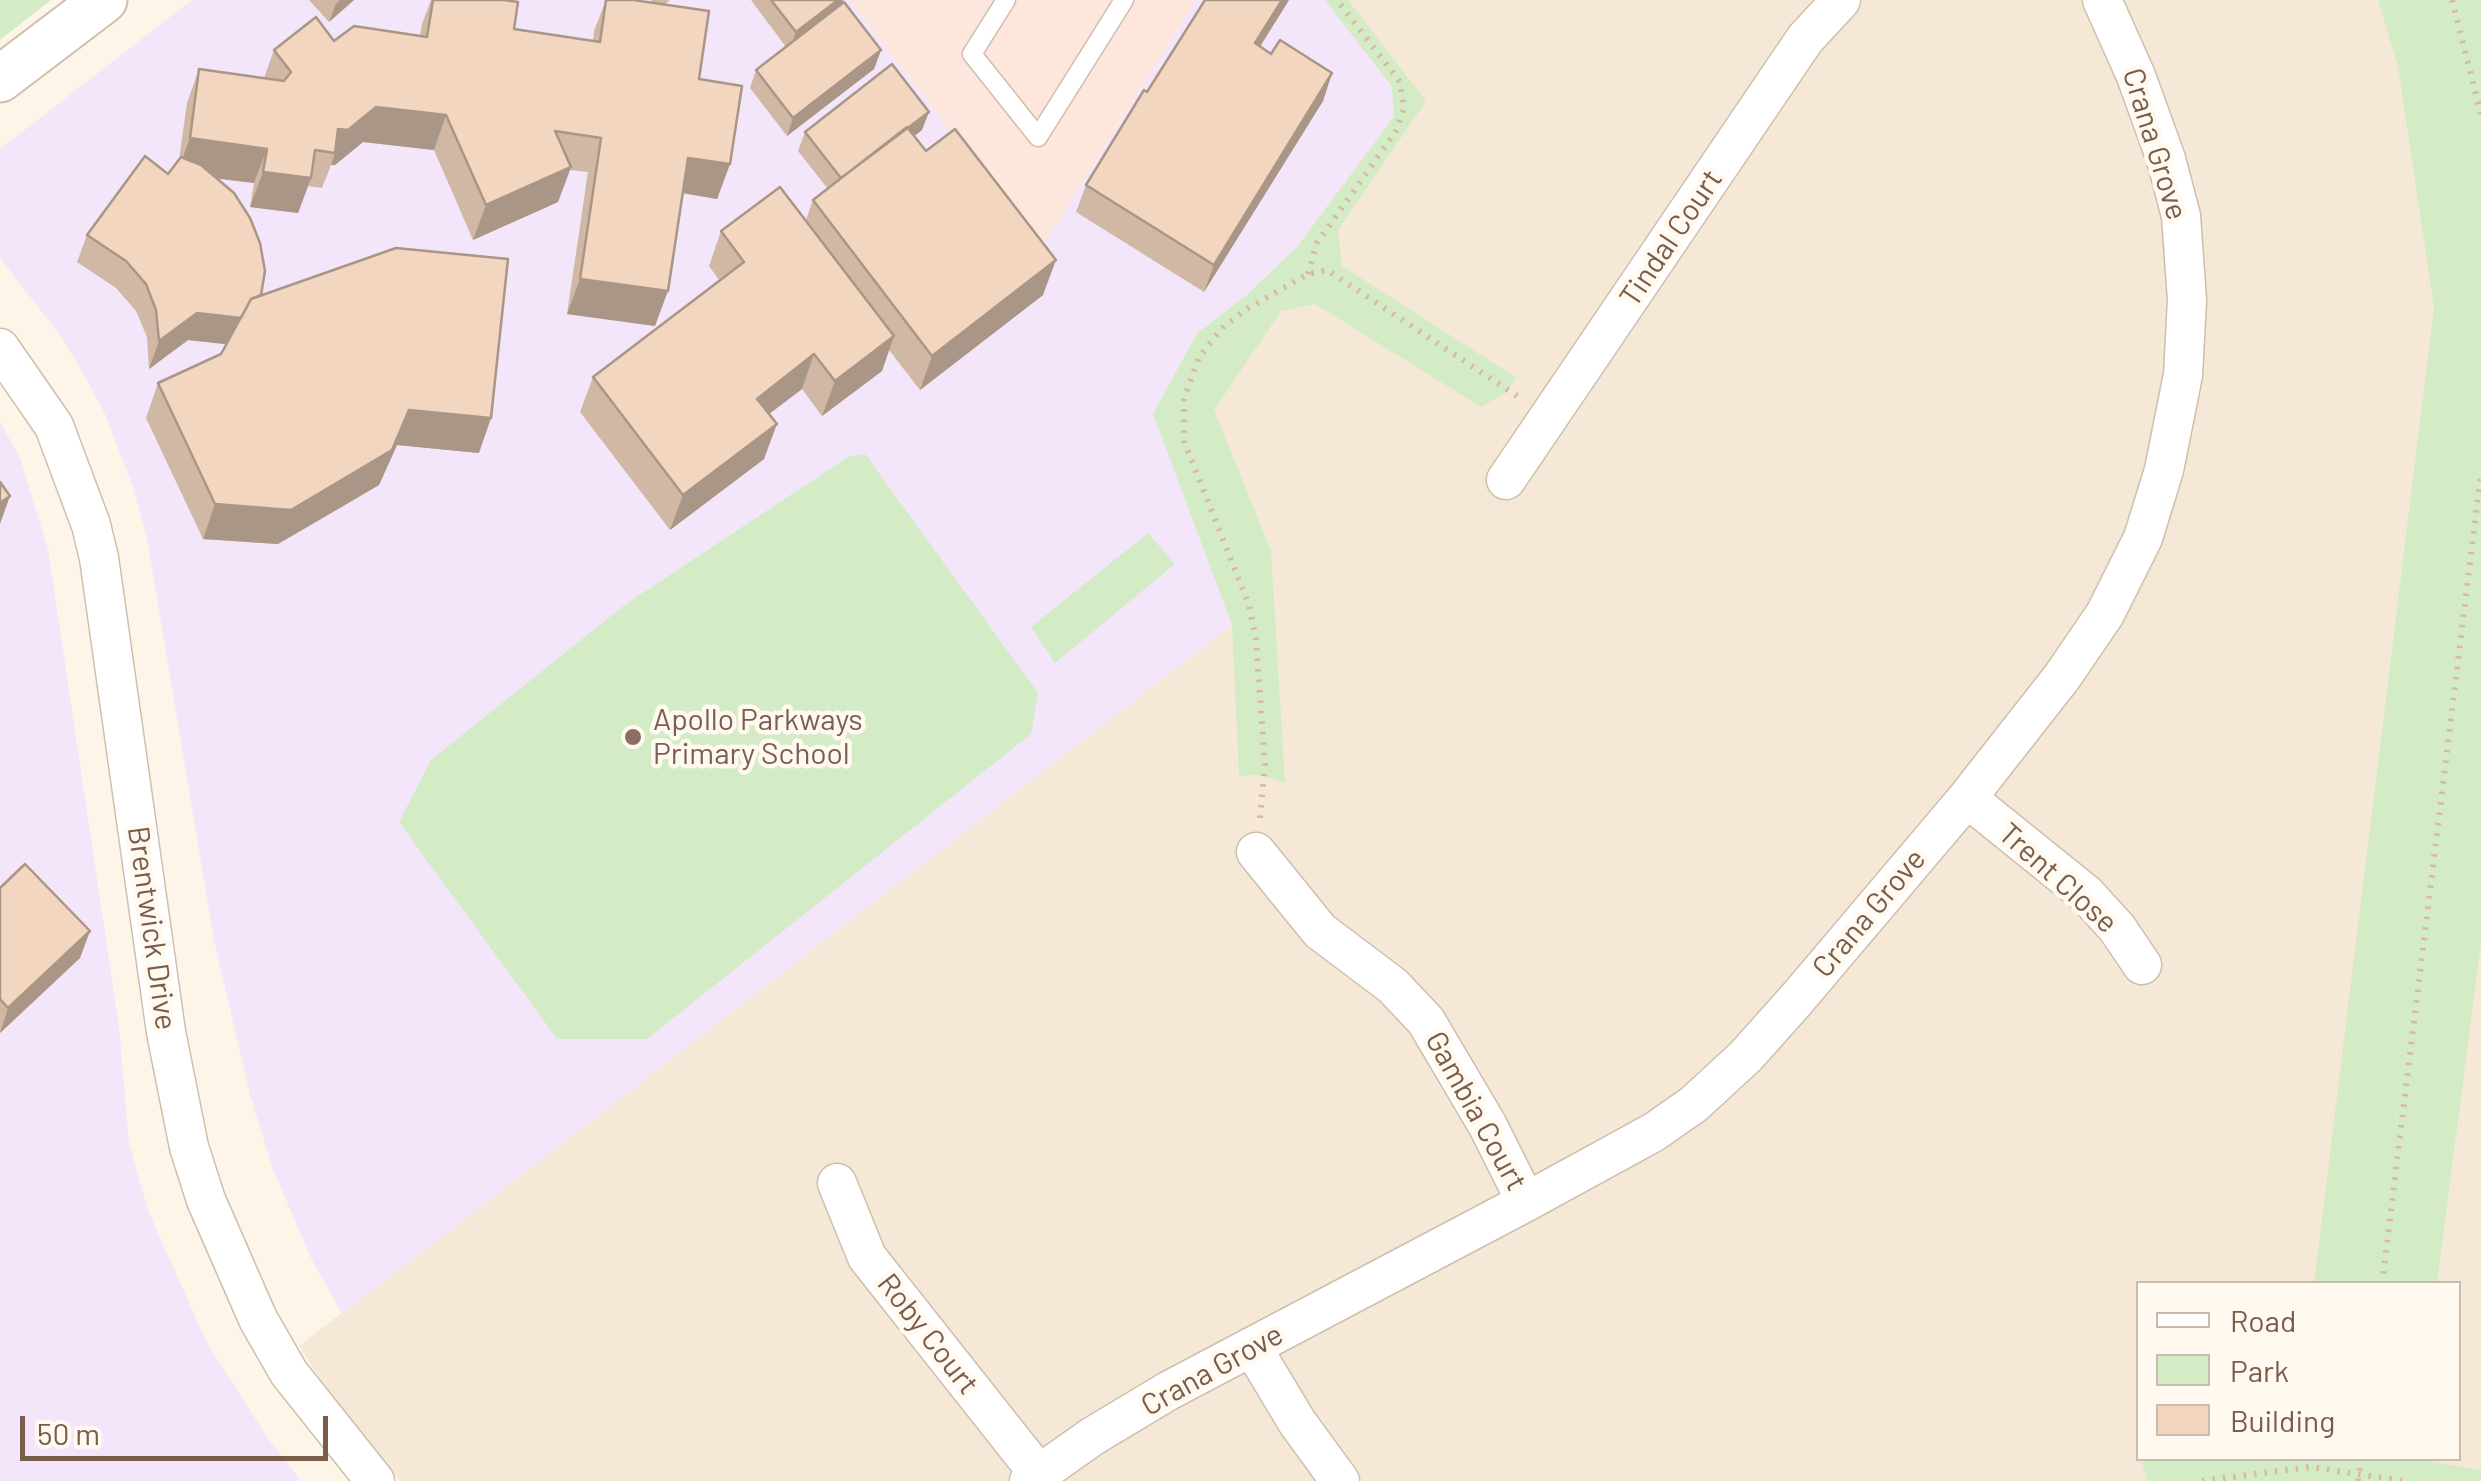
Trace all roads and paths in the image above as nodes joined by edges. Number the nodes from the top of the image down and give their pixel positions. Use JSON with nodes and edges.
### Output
{"nodes":[{"id":1,"x":104,"y":0,"type":"edge"},
{"id":2,"x":1006,"y":0,"type":"edge"},
{"id":3,"x":1124,"y":0,"type":"edge"},
{"id":4,"x":1337,"y":0,"type":"edge"},
{"id":5,"x":1841,"y":0,"type":"edge"},
{"id":6,"x":2102,"y":0,"type":"edge"},
{"id":7,"x":2452,"y":0,"type":"edge"},
{"id":8,"x":0,"y":79,"type":"edge"},
{"id":9,"x":2481,"y":114,"type":"edge"},
{"id":10,"x":1308,"y":274,"type":"junction"},
{"id":11,"x":0,"y":348,"type":"edge"},
{"id":12,"x":1550,"y":418,"type":"junction"},
{"id":13,"x":2481,"y":474,"type":"edge"},
{"id":14,"x":1506,"y":480,"type":"dead end"},
{"id":15,"x":1966,"y":798,"type":"junction"},
{"id":16,"x":1256,"y":852,"type":"joint"},
{"id":17,"x":2142,"y":965,"type":"dead end"},
{"id":18,"x":838,"y":1183,"type":"dead end"},
{"id":19,"x":1526,"y":1202,"type":"junction"},
{"id":20,"x":2382,"y":1281,"type":"edge"},
{"id":21,"x":1252,"y":1347,"type":"junction"},
{"id":22,"x":1034,"y":1477,"type":"edge"},
{"id":23,"x":2359,"y":1477,"type":"edge"},
{"id":24,"x":374,"y":1481,"type":"edge"},
{"id":25,"x":1340,"y":1481,"type":"edge"},
{"id":26,"x":2202,"y":1481,"type":"edge"},
{"id":27,"x":2404,"y":1481,"type":"edge"}],
"edges":[{"from":1,"to":8,"type":"street"},
{"from":2,"to":3,"type":"lane"},
{"from":4,"to":10,"type":"path"},
{"from":5,"to":12,"type":"street","name":"Tindal Court"},
{"from":6,"to":15,"type":"street","name":"Crana Grove"},
{"from":7,"to":9,"type":"path"},
{"from":10,"to":12,"type":"path"},
{"from":10,"to":16,"type":"path"},
{"from":11,"to":24,"type":"street","name":"Brentwick Drive"},
{"from":12,"to":14,"type":"street","name":"Tindal Court"},
{"from":13,"to":20,"type":"path"},
{"from":15,"to":17,"type":"street","name":"Trent Close"},
{"from":15,"to":19,"type":"street","name":"Crana Grove"},
{"from":16,"to":19,"type":"street","name":"Gambia Court"},
{"from":18,"to":22,"type":"street","name":"Roby Court"},
{"from":19,"to":21,"type":"street","name":"Crana Grove"},
{"from":21,"to":22,"type":"street","name":"Crana Grove"},
{"from":21,"to":25,"type":"street"},
{"from":23,"to":26,"type":"path"},
{"from":23,"to":27,"type":"path"}]}
